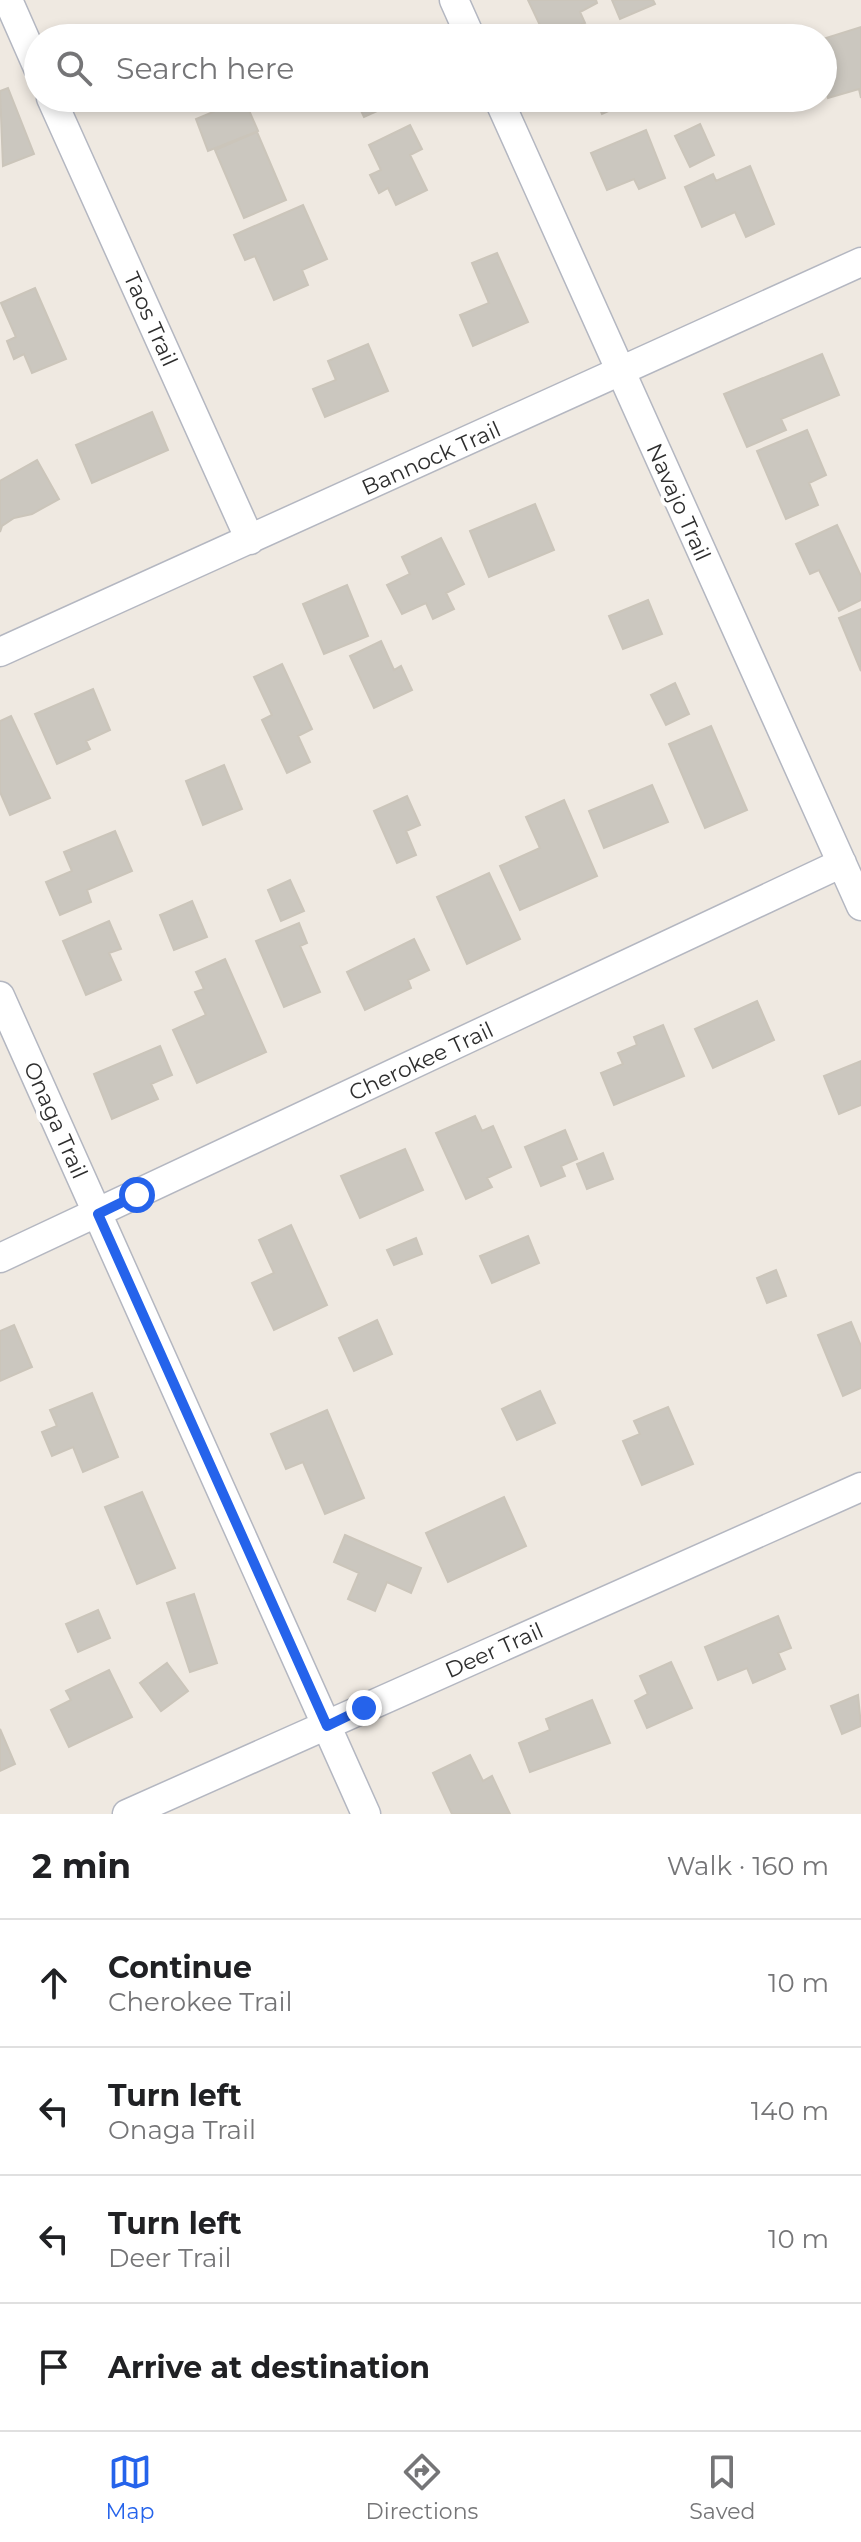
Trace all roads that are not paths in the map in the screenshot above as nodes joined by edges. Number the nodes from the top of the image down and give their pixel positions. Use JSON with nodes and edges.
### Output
{"nodes":[{"id":1,"x":8,"y":0,"type":"edge"},
{"id":2,"x":454,"y":0,"type":"edge"},
{"id":3,"x":465,"y":24,"type":"edge"},
{"id":4,"x":24,"y":36,"type":"edge"},
{"id":5,"x":57,"y":112,"type":"edge"},
{"id":6,"x":504,"y":112,"type":"edge"},
{"id":7,"x":861,"y":262,"type":"edge"},
{"id":8,"x":621,"y":372,"type":"junction"},
{"id":9,"x":250,"y":540,"type":"junction"},
{"id":10,"x":0,"y":652,"type":"edge"},
{"id":11,"x":842,"y":863,"type":"junction"},
{"id":12,"x":861,"y":906,"type":"edge"},
{"id":13,"x":0,"y":996,"type":"edge"},
{"id":14,"x":98,"y":1214,"type":"junction"},
{"id":15,"x":0,"y":1258,"type":"edge"},
{"id":16,"x":861,"y":1487,"type":"edge"},
{"id":17,"x":327,"y":1726,"type":"junction"},
{"id":18,"x":127,"y":1814,"type":"edge"},
{"id":19,"x":366,"y":1814,"type":"edge"}],
"edges":[{"from":1,"to":4,"type":"street"},
{"from":2,"to":3,"type":"street"},
{"from":5,"to":9,"type":"street","name":"Taos Trail"},
{"from":6,"to":8,"type":"street","name":"Navajo Trail"},
{"from":7,"to":8,"type":"street","name":"Bannock Trail"},
{"from":8,"to":9,"type":"street","name":"Bannock Trail"},
{"from":8,"to":11,"type":"street","name":"Navajo Trail"},
{"from":9,"to":10,"type":"street","name":"Bannock Trail"},
{"from":11,"to":12,"type":"street","name":"Navajo Trail"},
{"from":11,"to":14,"type":"street","name":"Cherokee Trail"},
{"from":13,"to":14,"type":"street","name":"Onaga Trail"},
{"from":14,"to":15,"type":"street","name":"Cherokee Trail"},
{"from":14,"to":17,"type":"street","name":"Onaga Trail"},
{"from":16,"to":17,"type":"street","name":"Deer Trail"},
{"from":17,"to":18,"type":"street","name":"Deer Trail"},
{"from":17,"to":19,"type":"street","name":"Onaga Trail"}]}
